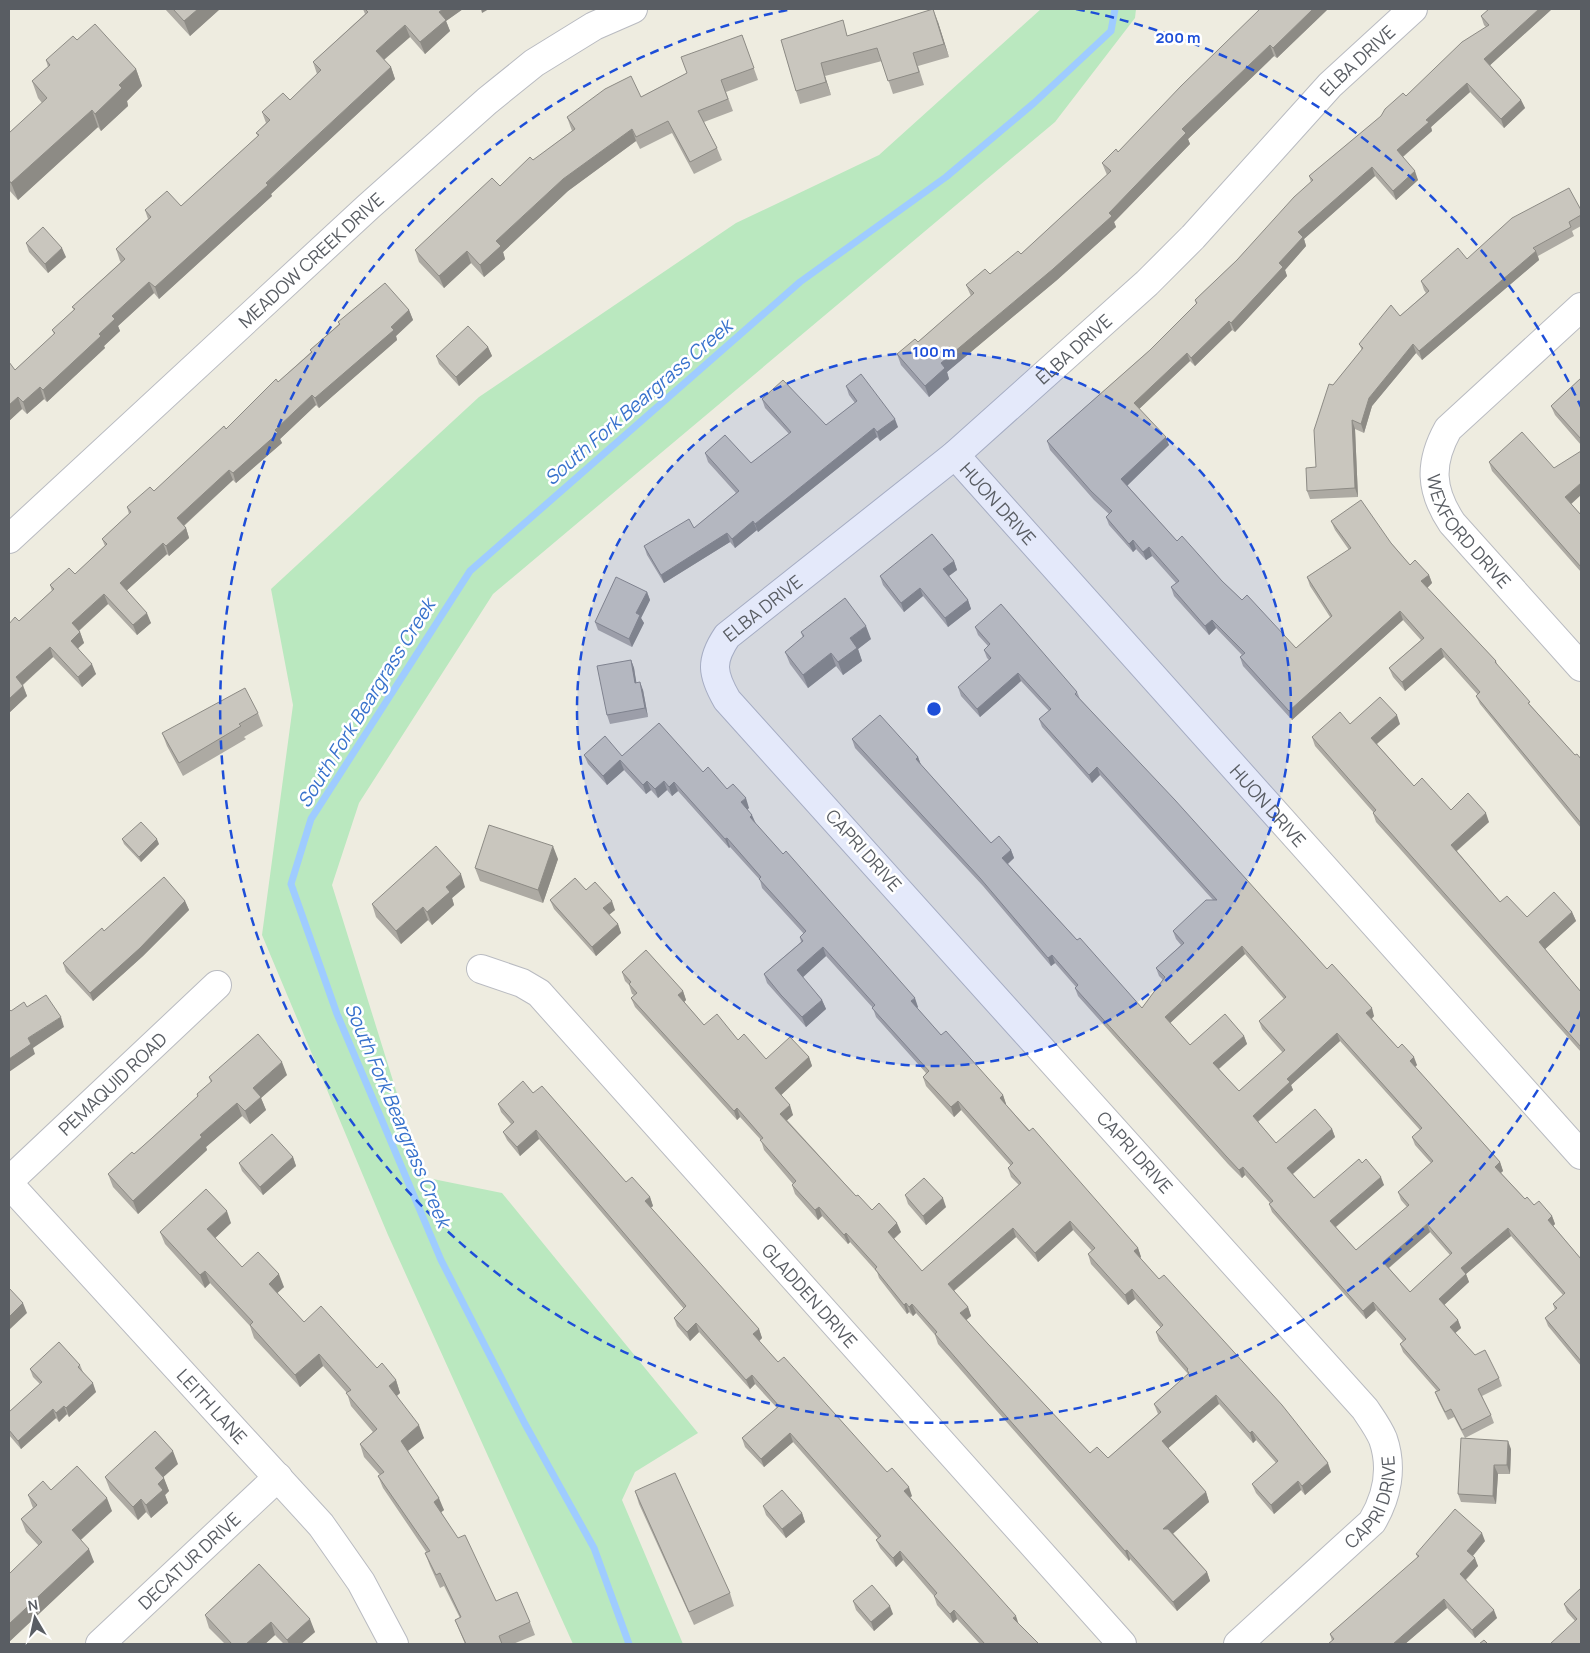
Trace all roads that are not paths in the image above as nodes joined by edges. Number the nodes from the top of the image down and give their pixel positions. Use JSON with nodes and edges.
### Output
{"nodes":[{"id":1,"x":633,"y":9,"type":"edge"},
{"id":2,"x":1413,"y":9,"type":"edge"},
{"id":3,"x":1581,"y":308,"type":"edge"},
{"id":4,"x":955,"y":454,"type":"junction"},
{"id":5,"x":9,"y":539,"type":"edge"},
{"id":6,"x":714,"y":663,"type":"joint"},
{"id":7,"x":1581,"y":666,"type":"edge"},
{"id":8,"x":481,"y":969,"type":"dead end"},
{"id":9,"x":217,"y":986,"type":"dead end"},
{"id":10,"x":1581,"y":1155,"type":"edge"},
{"id":11,"x":9,"y":1182,"type":"edge"},
{"id":12,"x":278,"y":1477,"type":"junction"},
{"id":13,"x":100,"y":1644,"type":"edge"},
{"id":14,"x":394,"y":1644,"type":"edge"},
{"id":15,"x":1122,"y":1644,"type":"edge"},
{"id":16,"x":1238,"y":1644,"type":"edge"}],
"edges":[{"from":1,"to":5,"type":"street","name":"MEADOW CREEK DRIVE"},
{"from":2,"to":4,"type":"street","name":"ELBA DRIVE"},
{"from":3,"to":7,"type":"street","name":"WEXFORD DRIVE"},
{"from":4,"to":6,"type":"street","name":"ELBA DRIVE"},
{"from":4,"to":10,"type":"street","name":"HUON DRIVE"},
{"from":6,"to":16,"type":"street","name":"CAPRI DRIVE"},
{"from":8,"to":15,"type":"street","name":"GLADDEN DRIVE"},
{"from":9,"to":11,"type":"street","name":"PEMAQUID ROAD"},
{"from":11,"to":12,"type":"street","name":"LEITH LANE"},
{"from":12,"to":13,"type":"street","name":"DECATUR DRIVE"},
{"from":12,"to":14,"type":"street","name":"LEITH LANE"}]}
